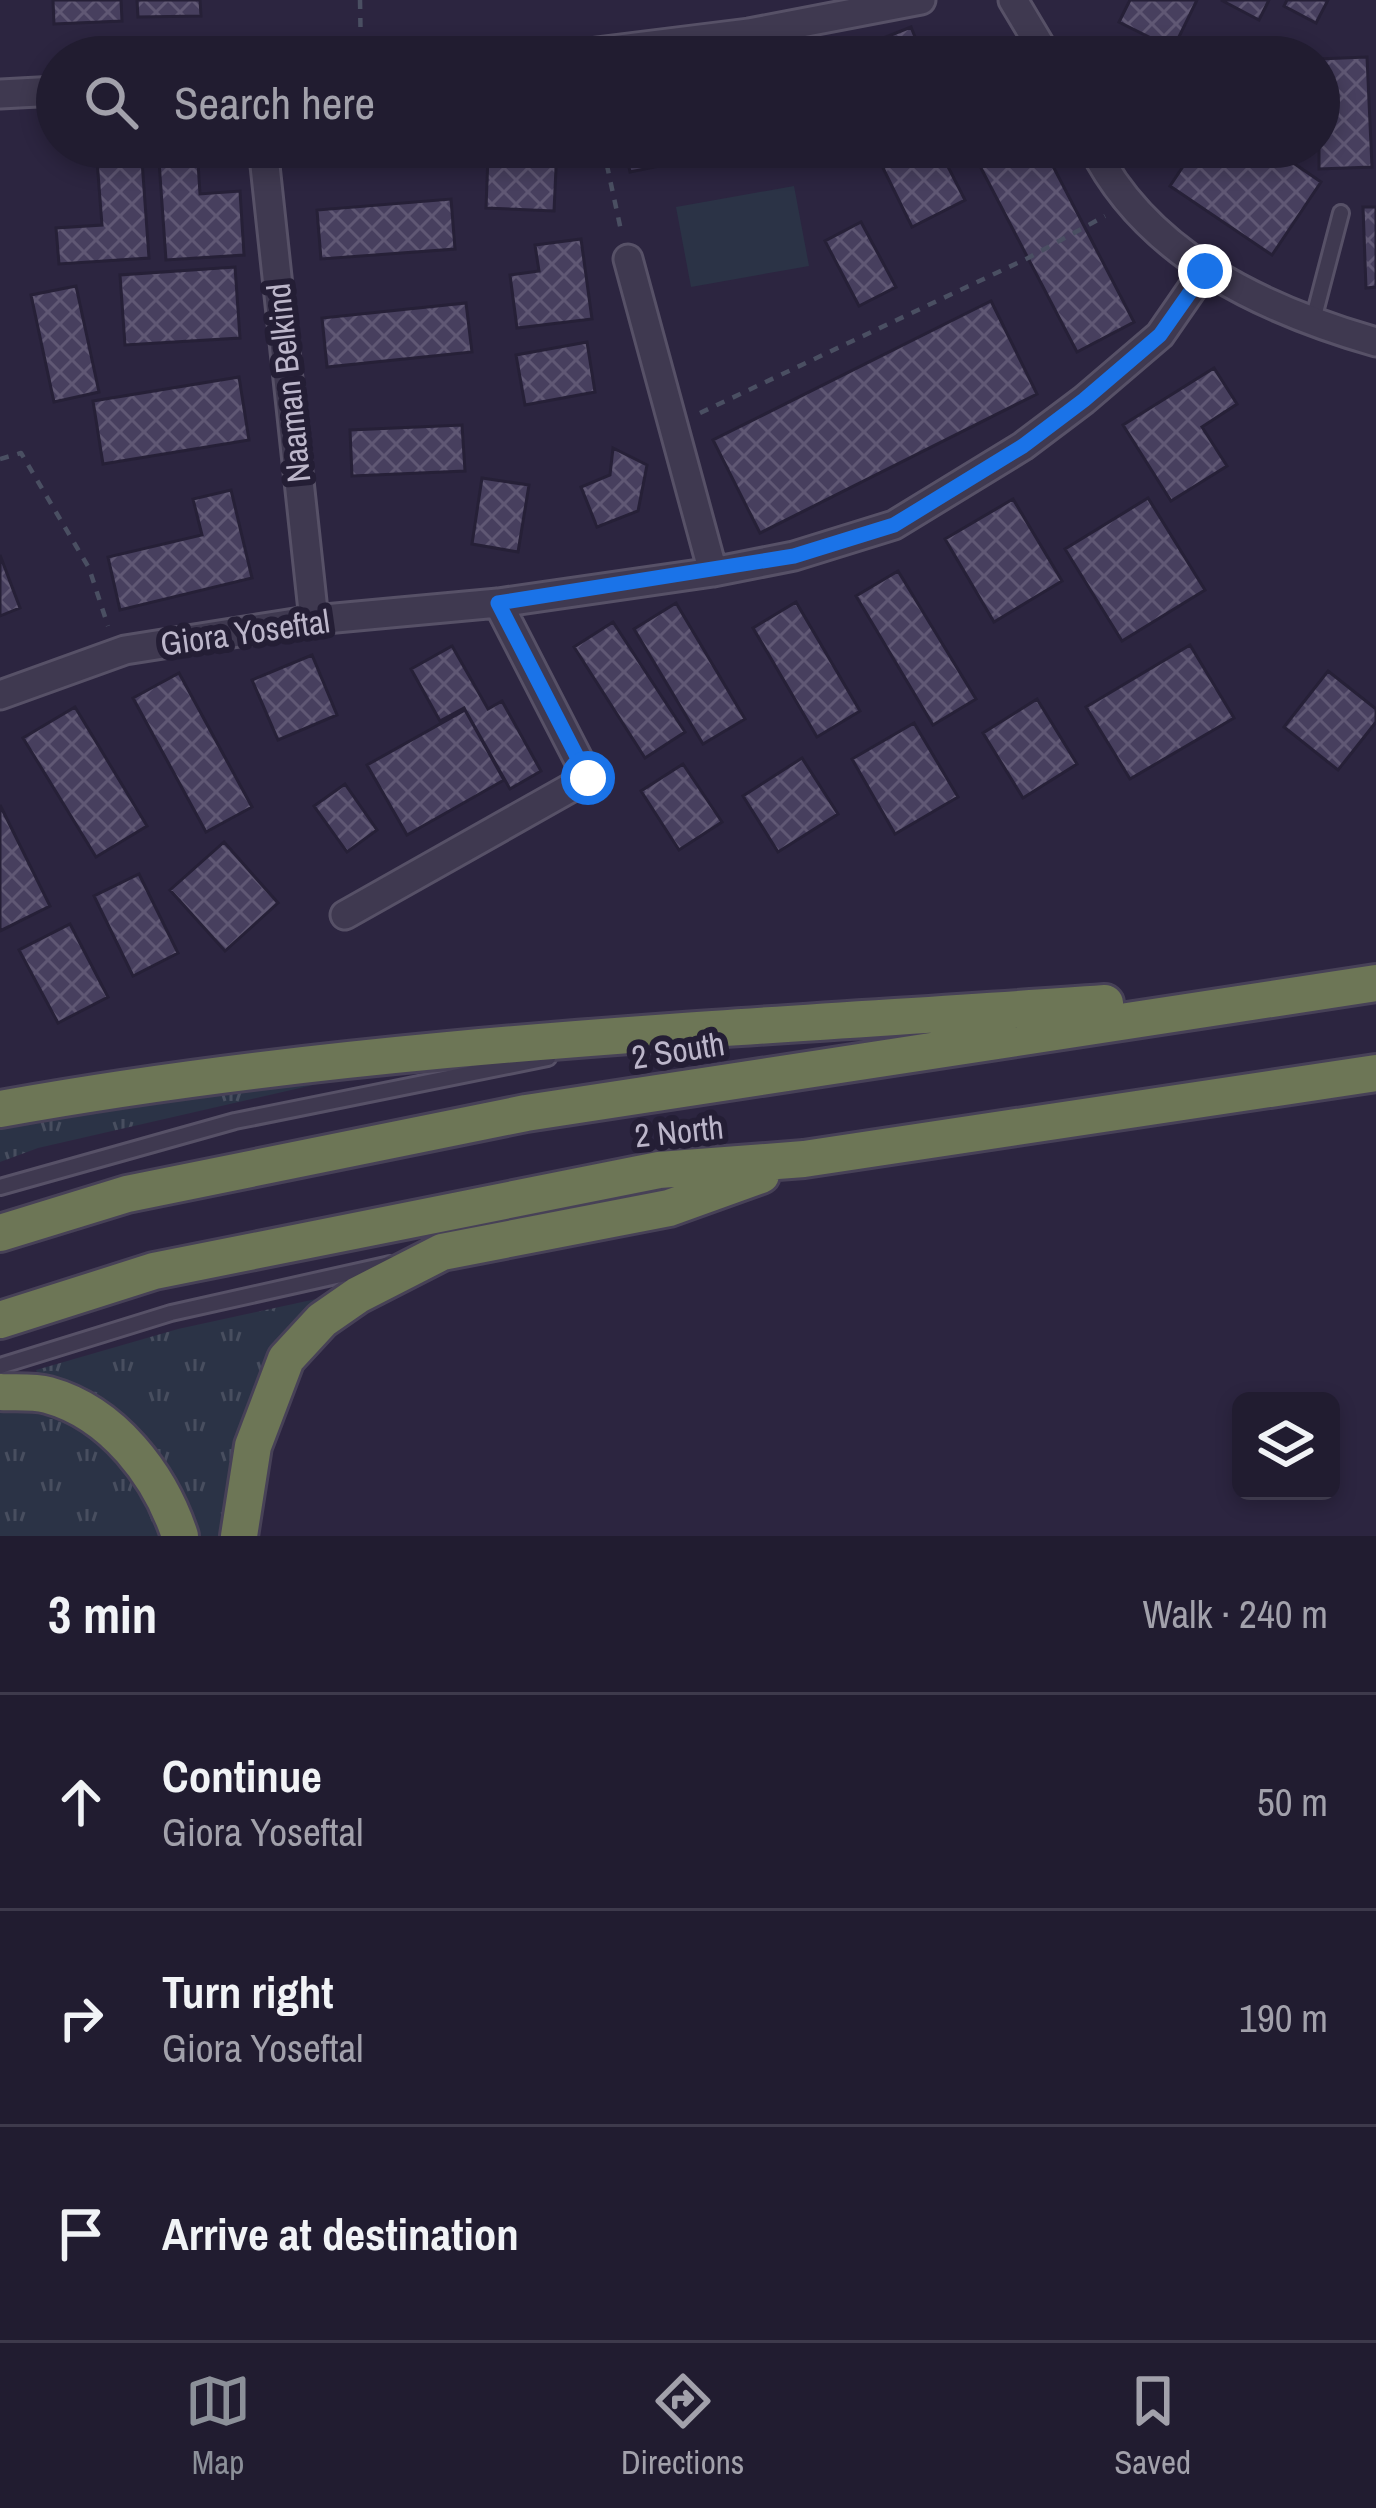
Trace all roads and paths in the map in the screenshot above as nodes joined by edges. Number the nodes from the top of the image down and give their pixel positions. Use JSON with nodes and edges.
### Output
{"nodes":[{"id":1,"x":360,"y":0,"type":"edge"},
{"id":2,"x":921,"y":0,"type":"edge"},
{"id":3,"x":1013,"y":0,"type":"edge"},
{"id":4,"x":361,"y":36,"type":"edge"},
{"id":5,"x":725,"y":36,"type":"edge"},
{"id":6,"x":1034,"y":36,"type":"edge"},
{"id":7,"x":36,"y":92,"type":"edge"},
{"id":8,"x":0,"y":94,"type":"edge"},
{"id":9,"x":264,"y":168,"type":"edge"},
{"id":10,"x":607,"y":168,"type":"edge"},
{"id":11,"x":1112,"y":168,"type":"edge"},
{"id":12,"x":1129,"y":204,"type":"junction"},
{"id":13,"x":1341,"y":214,"type":"dead end"},
{"id":14,"x":628,"y":259,"type":"joint"},
{"id":15,"x":1205,"y":271,"type":"junction"},
{"id":16,"x":1312,"y":324,"type":"junction"},
{"id":17,"x":1376,"y":342,"type":"edge"},
{"id":18,"x":674,"y":426,"type":"junction"},
{"id":19,"x":0,"y":459,"type":"edge"},
{"id":20,"x":712,"y":572,"type":"junction"},
{"id":21,"x":498,"y":603,"type":"junction"},
{"id":22,"x":314,"y":620,"type":"junction"},
{"id":23,"x":116,"y":652,"type":"junction"},
{"id":24,"x":0,"y":695,"type":"edge"},
{"id":25,"x":345,"y":915,"type":"dead end"},
{"id":26,"x":1374,"y":983,"type":"edge"},
{"id":27,"x":665,"y":1034,"type":"junction"},
{"id":28,"x":1376,"y":1073,"type":"edge"},
{"id":29,"x":0,"y":1108,"type":"edge"},
{"id":30,"x":804,"y":1159,"type":"junction"},
{"id":31,"x":0,"y":1187,"type":"edge"},
{"id":32,"x":0,"y":1233,"type":"edge"},
{"id":33,"x":442,"y":1252,"type":"junction"},
{"id":34,"x":0,"y":1320,"type":"edge"},
{"id":35,"x":0,"y":1366,"type":"edge"},
{"id":36,"x":0,"y":1392,"type":"edge"},
{"id":37,"x":180,"y":1536,"type":"edge"},
{"id":38,"x":238,"y":1536,"type":"edge"}],
"edges":[{"from":1,"to":4,"type":"path"},
{"from":2,"to":5,"type":"street"},
{"from":3,"to":6,"type":"street"},
{"from":7,"to":8,"type":"street"},
{"from":9,"to":22,"type":"street","name":"Naaman Belkind"},
{"from":10,"to":14,"type":"path"},
{"from":11,"to":12,"type":"street"},
{"from":12,"to":15,"type":"street"},
{"from":12,"to":18,"type":"path"},
{"from":13,"to":16,"type":"lane"},
{"from":14,"to":18,"type":"street"},
{"from":15,"to":16,"type":"street"},
{"from":15,"to":20,"type":"street","name":"Giora Yoseftal"},
{"from":16,"to":17,"type":"street"},
{"from":18,"to":20,"type":"street"},
{"from":19,"to":23,"type":"path"},
{"from":20,"to":21,"type":"street","name":"Giora Yoseftal"},
{"from":21,"to":22,"type":"street","name":"Giora Yoseftal"},
{"from":21,"to":25,"type":"street"},
{"from":22,"to":23,"type":"street","name":"Giora Yoseftal"},
{"from":23,"to":24,"type":"street","name":"Giora Yoseftal"},
{"from":26,"to":27,"type":"highway"},
{"from":26,"to":32,"type":"highway","name":"2 South"},
{"from":27,"to":29,"type":"highway"},
{"from":27,"to":31,"type":"lane"},
{"from":28,"to":30,"type":"highway","name":"2 North"},
{"from":30,"to":33,"type":"highway"},
{"from":30,"to":34,"type":"highway","name":"2 North"},
{"from":33,"to":35,"type":"lane"},
{"from":33,"to":38,"type":"highway"},
{"from":36,"to":37,"type":"highway"}]}
